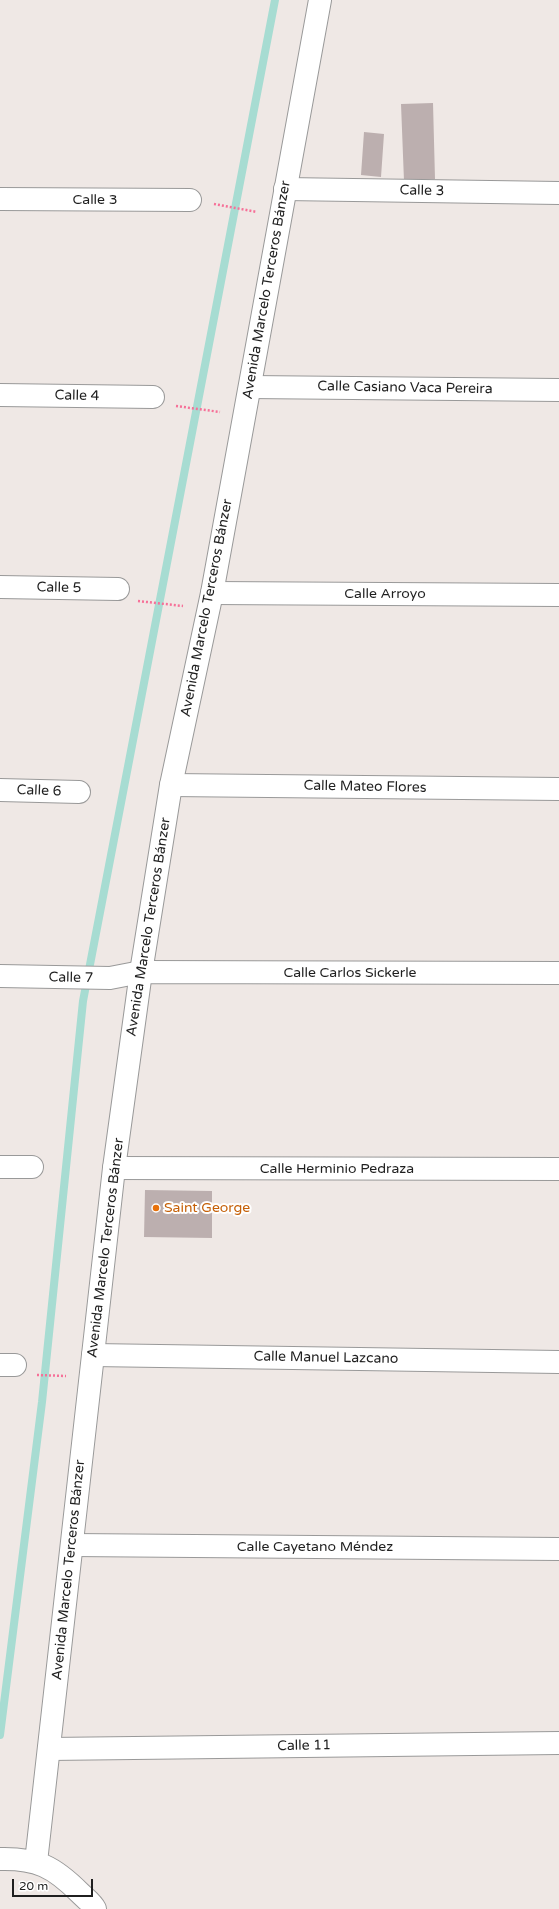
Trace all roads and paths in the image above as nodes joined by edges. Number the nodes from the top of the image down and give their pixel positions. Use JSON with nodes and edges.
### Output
{"nodes":[{"id":1,"x":320,"y":0,"type":"edge"},
{"id":2,"x":285,"y":189,"type":"junction"},
{"id":3,"x":559,"y":193,"type":"edge"},
{"id":4,"x":0,"y":199,"type":"edge"},
{"id":5,"x":200,"y":202,"type":"joint"},
{"id":6,"x":263,"y":213,"type":"dead end"},
{"id":7,"x":250,"y":387,"type":"junction"},
{"id":8,"x":559,"y":390,"type":"edge"},
{"id":9,"x":0,"y":395,"type":"edge"},
{"id":10,"x":153,"y":397,"type":"dead end"},
{"id":11,"x":180,"y":407,"type":"dead end"},
{"id":12,"x":218,"y":412,"type":"dead end"},
{"id":13,"x":0,"y":587,"type":"edge"},
{"id":14,"x":118,"y":589,"type":"dead end"},
{"id":15,"x":212,"y":593,"type":"junction"},
{"id":16,"x":559,"y":595,"type":"edge"},
{"id":17,"x":136,"y":601,"type":"dead end"},
{"id":18,"x":182,"y":606,"type":"dead end"},
{"id":19,"x":171,"y":785,"type":"junction"},
{"id":20,"x":559,"y":789,"type":"edge"},
{"id":21,"x":0,"y":790,"type":"edge"},
{"id":22,"x":78,"y":792,"type":"dead end"},
{"id":23,"x":141,"y":972,"type":"junction"},
{"id":24,"x":559,"y":973,"type":"edge"},
{"id":25,"x":0,"y":976,"type":"edge"},
{"id":26,"x":0,"y":1167,"type":"edge"},
{"id":27,"x":32,"y":1167,"type":"dead end"},
{"id":28,"x":114,"y":1168,"type":"junction"},
{"id":29,"x":559,"y":1169,"type":"edge"},
{"id":30,"x":93,"y":1355,"type":"junction"},
{"id":31,"x":559,"y":1362,"type":"edge"},
{"id":32,"x":15,"y":1368,"type":"edge"},
{"id":33,"x":67,"y":1376,"type":"dead end"},
{"id":34,"x":72,"y":1545,"type":"junction"},
{"id":35,"x":559,"y":1549,"type":"edge"},
{"id":36,"x":559,"y":1743,"type":"edge"},
{"id":37,"x":49,"y":1749,"type":"junction"},
{"id":38,"x":0,"y":1859,"type":"edge"},
{"id":39,"x":36,"y":1862,"type":"junction"},
{"id":40,"x":97,"y":1908,"type":"edge"}],
"edges":[{"from":1,"to":2,"type":"street","name":"Avenida Marcelo Terceros Bánzer"},
{"from":2,"to":3,"type":"street","name":"Calle 3"},
{"from":2,"to":7,"type":"street","name":"Avenida Marcelo Terceros Bánzer"},
{"from":4,"to":5,"type":"street","name":"Calle 3"},
{"from":5,"to":6,"type":"path"},
{"from":7,"to":8,"type":"street","name":"Calle Casiano Vaca Pereira"},
{"from":7,"to":15,"type":"street","name":"Avenida Marcelo Terceros Bánzer"},
{"from":9,"to":10,"type":"street","name":"Calle 4"},
{"from":11,"to":12,"type":"path"},
{"from":13,"to":14,"type":"street","name":"Calle 5"},
{"from":15,"to":16,"type":"street","name":"Calle Arroyo"},
{"from":15,"to":19,"type":"street","name":"Avenida Marcelo Terceros Bánzer"},
{"from":17,"to":18,"type":"path"},
{"from":19,"to":20,"type":"street","name":"Calle Mateo Flores"},
{"from":19,"to":23,"type":"street","name":"Avenida Marcelo Terceros Bánzer"},
{"from":21,"to":22,"type":"street","name":"Calle 6"},
{"from":23,"to":24,"type":"street","name":"Calle Carlos Sickerle"},
{"from":23,"to":25,"type":"street","name":"Calle 7"},
{"from":23,"to":28,"type":"street","name":"Avenida Marcelo Terceros Bánzer"},
{"from":26,"to":27,"type":"street"},
{"from":28,"to":29,"type":"street","name":"Calle Herminio Pedraza"},
{"from":28,"to":30,"type":"street","name":"Avenida Marcelo Terceros Bánzer"},
{"from":30,"to":31,"type":"street","name":"Calle Manuel Lazcano"},
{"from":30,"to":34,"type":"street","name":"Avenida Marcelo Terceros Bánzer"},
{"from":32,"to":33,"type":"path"},
{"from":34,"to":35,"type":"street","name":"Calle Cayetano Méndez"},
{"from":34,"to":37,"type":"street","name":"Avenida Marcelo Terceros Bánzer"},
{"from":36,"to":37,"type":"street","name":"Calle 11"},
{"from":37,"to":39,"type":"street","name":"Avenida Marcelo Terceros Bánzer"},
{"from":38,"to":39,"type":"street"},
{"from":39,"to":40,"type":"street"}]}
